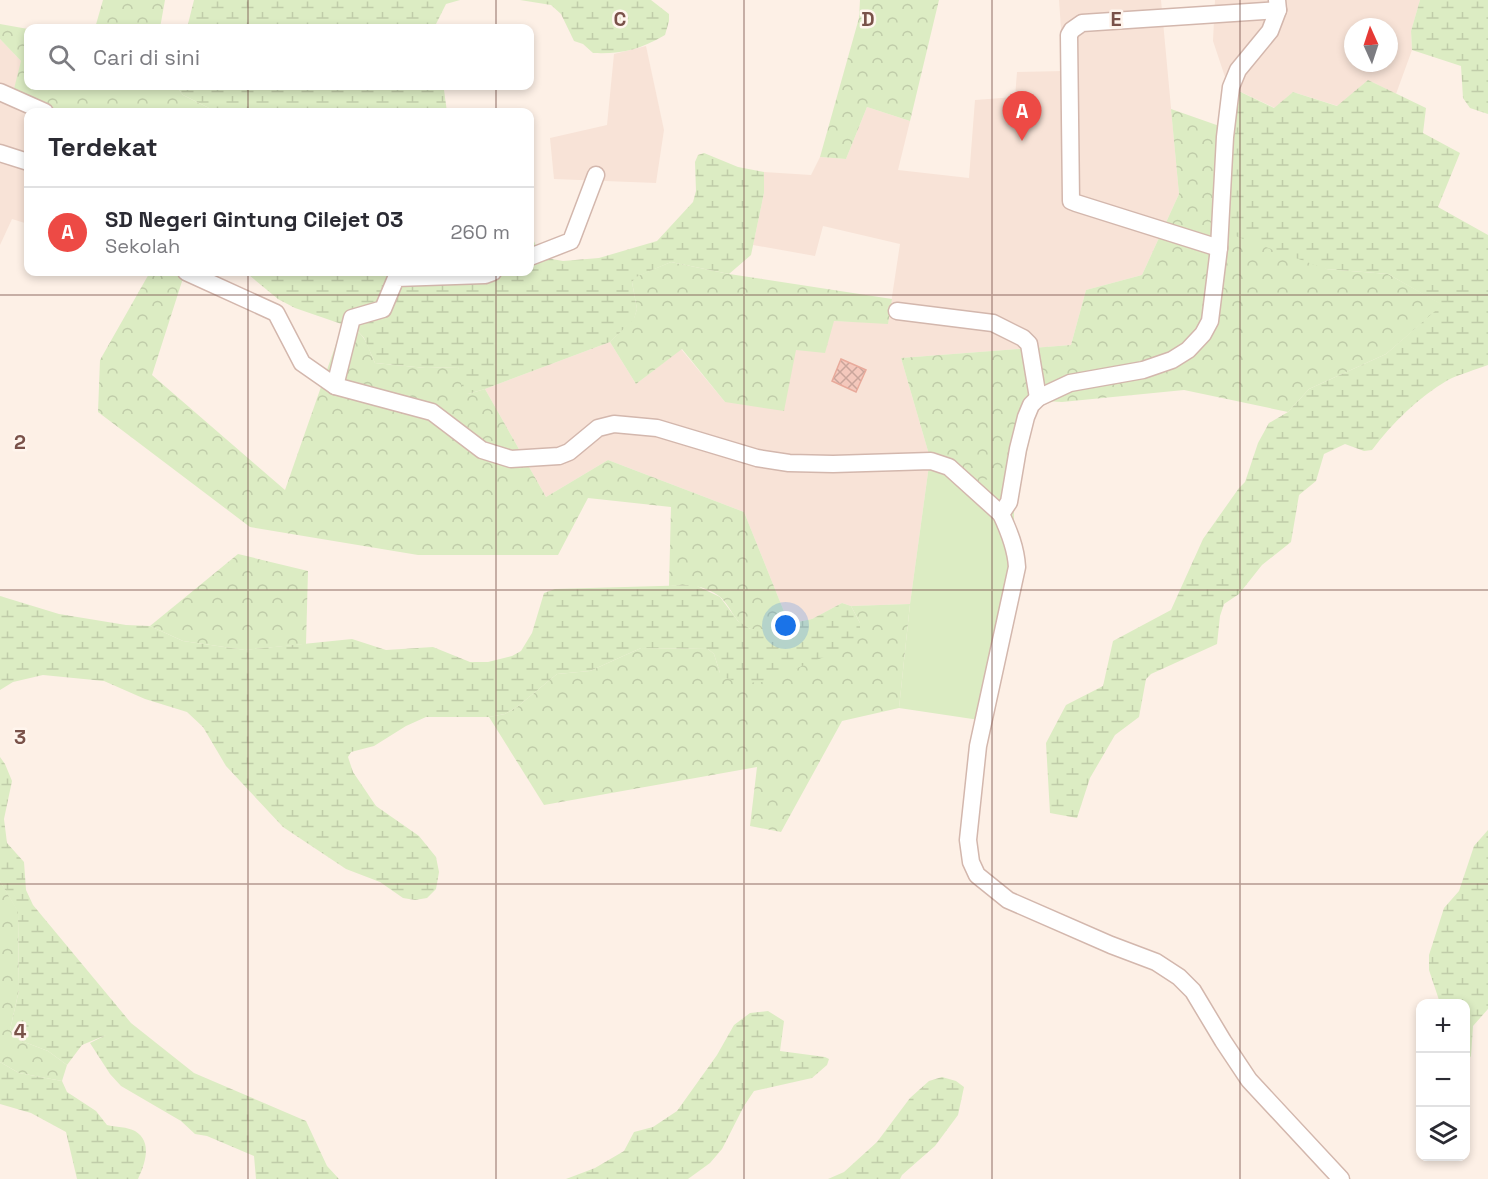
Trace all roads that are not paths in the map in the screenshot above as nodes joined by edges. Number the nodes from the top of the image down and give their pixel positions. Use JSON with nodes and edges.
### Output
{"nodes":[{"id":1,"x":1278,"y":5,"type":"edge"},
{"id":2,"x":0,"y":93,"type":"edge"},
{"id":3,"x":36,"y":108,"type":"edge"},
{"id":4,"x":0,"y":153,"type":"edge"},
{"id":5,"x":24,"y":161,"type":"edge"},
{"id":6,"x":596,"y":175,"type":"dead end"},
{"id":7,"x":1219,"y":248,"type":"junction"},
{"id":8,"x":534,"y":255,"type":"edge"},
{"id":9,"x":195,"y":276,"type":"edge"},
{"id":10,"x":440,"y":276,"type":"edge"},
{"id":11,"x":897,"y":311,"type":"dead end"},
{"id":12,"x":335,"y":386,"type":"junction"},
{"id":13,"x":1038,"y":398,"type":"junction"},
{"id":14,"x":1001,"y":514,"type":"junction"},
{"id":15,"x":1341,"y":1179,"type":"edge"}],
"edges":[{"from":1,"to":7,"type":"street"},
{"from":1,"to":7,"type":"street"},
{"from":2,"to":3,"type":"street"},
{"from":4,"to":5,"type":"street"},
{"from":6,"to":8,"type":"street"},
{"from":7,"to":13,"type":"street"},
{"from":9,"to":12,"type":"street"},
{"from":10,"to":12,"type":"street"},
{"from":11,"to":13,"type":"street"},
{"from":12,"to":14,"type":"street"},
{"from":13,"to":14,"type":"street"},
{"from":14,"to":15,"type":"street"}]}
